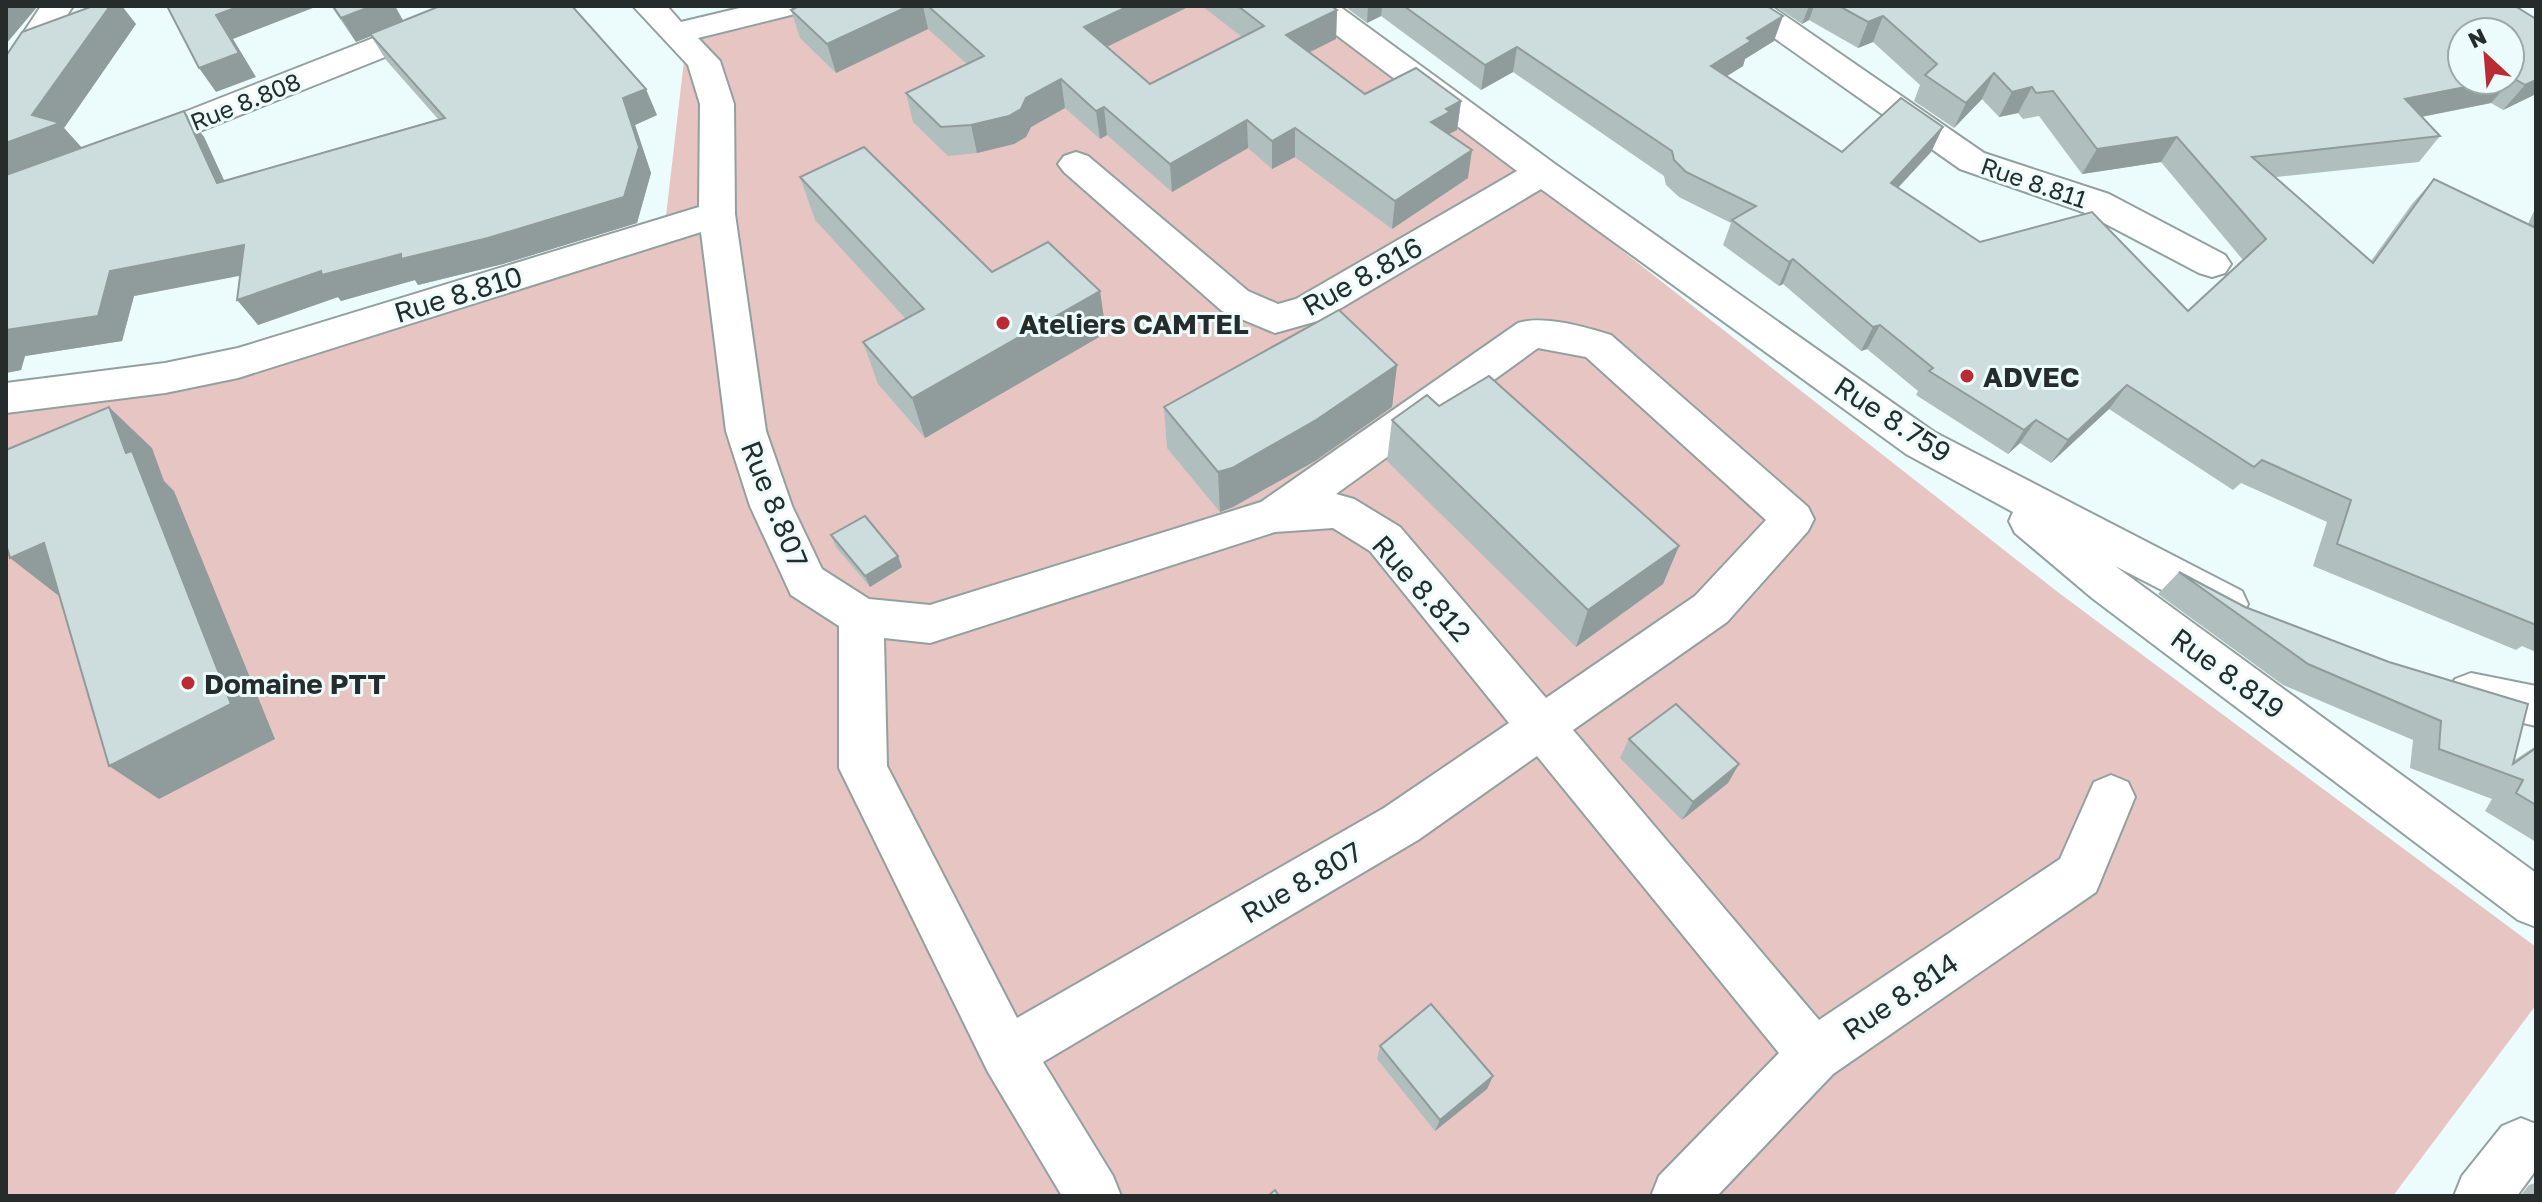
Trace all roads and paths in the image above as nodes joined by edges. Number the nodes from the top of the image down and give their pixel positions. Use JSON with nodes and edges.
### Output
{"nodes":[{"id":1,"x":57,"y":6,"type":"edge"},
{"id":2,"x":484,"y":6,"type":"edge"},
{"id":3,"x":649,"y":6,"type":"edge"},
{"id":4,"x":788,"y":6,"type":"edge"},
{"id":5,"x":1318,"y":6,"type":"edge"},
{"id":6,"x":1745,"y":6,"type":"edge"},
{"id":7,"x":674,"y":34,"type":"junction"},
{"id":8,"x":6,"y":85,"type":"edge"},
{"id":9,"x":107,"y":156,"type":"edge"},
{"id":10,"x":1076,"y":164,"type":"dead end"},
{"id":11,"x":1542,"y":172,"type":"junction"},
{"id":12,"x":717,"y":214,"type":"junction"},
{"id":13,"x":2212,"y":264,"type":"dead end"},
{"id":14,"x":6,"y":398,"type":"edge"},
{"id":15,"x":1920,"y":443,"type":"junction"},
{"id":16,"x":1275,"y":515,"type":"junction"},
{"id":17,"x":861,"y":617,"type":"junction"},
{"id":18,"x":2254,"y":617,"type":"edge"},
{"id":19,"x":2438,"y":683,"type":"edge"},
{"id":20,"x":2536,"y":706,"type":"edge"},
{"id":21,"x":1541,"y":727,"type":"junction"},
{"id":22,"x":2111,"y":797,"type":"dead end"},
{"id":23,"x":2536,"y":903,"type":"edge"},
{"id":24,"x":1007,"y":1053,"type":"junction"},
{"id":25,"x":1814,"y":1055,"type":"junction"},
{"id":26,"x":2531,"y":1150,"type":"edge"},
{"id":27,"x":1093,"y":1196,"type":"edge"},
{"id":28,"x":1679,"y":1196,"type":"edge"},
{"id":29,"x":2482,"y":1196,"type":"edge"}],
"edges":[{"from":1,"to":8,"type":"street"},
{"from":2,"to":9,"type":"street","name":"Rue 8.808"},
{"from":3,"to":7,"type":"street"},
{"from":4,"to":7,"type":"street"},
{"from":5,"to":11,"type":"street","name":"Rue 8.759"},
{"from":6,"to":13,"type":"street","name":"Rue 8.811"},
{"from":7,"to":12,"type":"street"},
{"from":10,"to":11,"type":"street","name":"Rue 8.816"},
{"from":11,"to":15,"type":"street","name":"Rue 8.759"},
{"from":12,"to":14,"type":"street","name":"Rue 8.810"},
{"from":12,"to":17,"type":"street","name":"Rue 8.807"},
{"from":15,"to":18,"type":"street","name":"Rue 8.759"},
{"from":15,"to":23,"type":"street","name":"Rue 8.819"},
{"from":16,"to":17,"type":"street","name":"Rue 8.812"},
{"from":16,"to":21,"type":"street","name":"Rue 8.812"},
{"from":16,"to":21,"type":"street","name":"Rue 8.807"},
{"from":17,"to":24,"type":"street"},
{"from":19,"to":20,"type":"street"},
{"from":21,"to":24,"type":"street","name":"Rue 8.807"},
{"from":21,"to":25,"type":"street","name":"Rue 8.812"},
{"from":22,"to":25,"type":"street","name":"Rue 8.814"},
{"from":24,"to":27,"type":"street"},
{"from":25,"to":28,"type":"street","name":"Rue 8.814"},
{"from":26,"to":29,"type":"street"}]}
